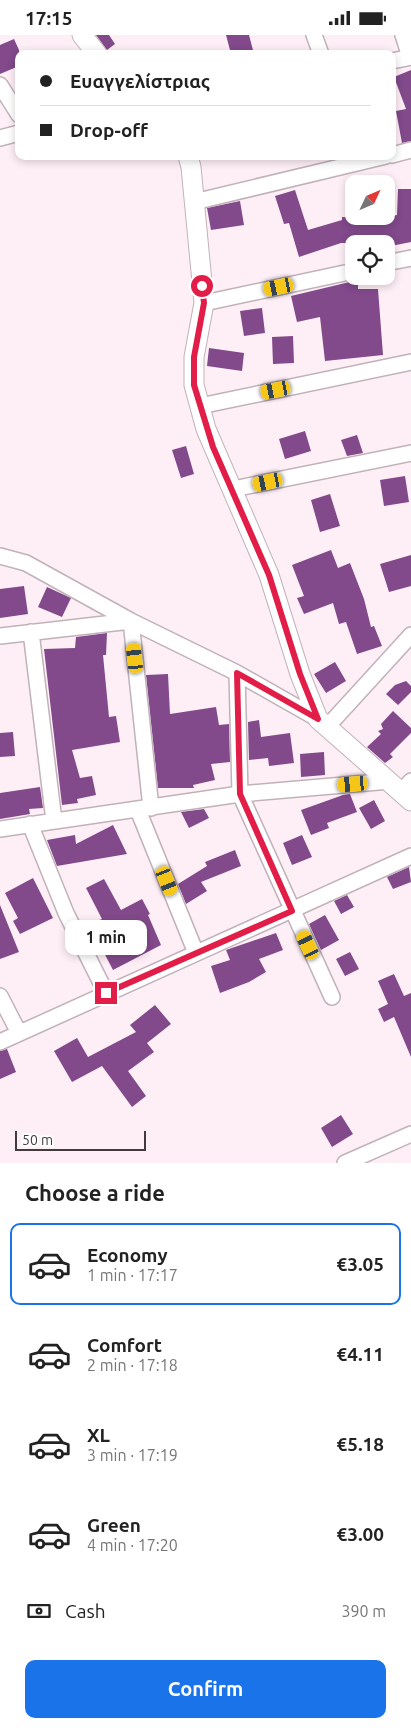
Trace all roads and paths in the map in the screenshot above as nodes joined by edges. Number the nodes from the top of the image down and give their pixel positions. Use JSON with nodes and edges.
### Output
{"nodes":[{"id":1,"x":82,"y":35,"type":"edge"},
{"id":2,"x":314,"y":35,"type":"edge"},
{"id":3,"x":403,"y":35,"type":"edge"},
{"id":4,"x":94,"y":50,"type":"edge"},
{"id":5,"x":320,"y":50,"type":"edge"},
{"id":6,"x":410,"y":57,"type":"edge"},
{"id":7,"x":396,"y":60,"type":"edge"},
{"id":8,"x":0,"y":85,"type":"edge"},
{"id":9,"x":15,"y":109,"type":"edge"},
{"id":10,"x":15,"y":134,"type":"edge"},
{"id":11,"x":0,"y":138,"type":"edge"},
{"id":12,"x":411,"y":150,"type":"edge"},
{"id":13,"x":396,"y":154,"type":"edge"},
{"id":14,"x":189,"y":160,"type":"edge"},
{"id":15,"x":369,"y":160,"type":"edge"},
{"id":16,"x":194,"y":202,"type":"junction"},
{"id":17,"x":411,"y":258,"type":"edge"},
{"id":18,"x":395,"y":261,"type":"edge"},
{"id":19,"x":345,"y":273,"type":"edge"},
{"id":20,"x":204,"y":303,"type":"junction"},
{"id":21,"x":411,"y":362,"type":"edge"},
{"id":22,"x":200,"y":405,"type":"junction"},
{"id":23,"x":411,"y":453,"type":"edge"},
{"id":24,"x":233,"y":489,"type":"junction"},
{"id":25,"x":0,"y":557,"type":"edge"},
{"id":26,"x":131,"y":621,"type":"junction"},
{"id":27,"x":31,"y":632,"type":"junction"},
{"id":28,"x":411,"y":635,"type":"edge"},
{"id":29,"x":0,"y":636,"type":"edge"},
{"id":30,"x":237,"y":673,"type":"junction"},
{"id":31,"x":322,"y":723,"type":"junction"},
{"id":32,"x":403,"y":789,"type":"edge"},
{"id":33,"x":240,"y":794,"type":"junction"},
{"id":34,"x":145,"y":809,"type":"junction"},
{"id":35,"x":54,"y":821,"type":"junction"},
{"id":36,"x":30,"y":824,"type":"junction"},
{"id":37,"x":0,"y":829,"type":"edge"},
{"id":38,"x":411,"y":856,"type":"edge"},
{"id":39,"x":292,"y":911,"type":"junction"},
{"id":40,"x":196,"y":953,"type":"junction"},
{"id":41,"x":106,"y":993,"type":"junction"},
{"id":42,"x":0,"y":996,"type":"edge"},
{"id":43,"x":332,"y":997,"type":"dead end"},
{"id":44,"x":19,"y":1033,"type":"junction"},
{"id":45,"x":0,"y":1041,"type":"edge"},
{"id":46,"x":411,"y":1134,"type":"edge"},
{"id":47,"x":345,"y":1163,"type":"edge"}],
"edges":[{"from":1,"to":4,"type":"street"},
{"from":2,"to":5,"type":"street"},
{"from":3,"to":6,"type":"street"},
{"from":6,"to":7,"type":"street"},
{"from":8,"to":9,"type":"street"},
{"from":10,"to":11,"type":"street"},
{"from":12,"to":13,"type":"street"},
{"from":14,"to":16,"type":"street"},
{"from":15,"to":16,"type":"street"},
{"from":16,"to":20,"type":"street"},
{"from":17,"to":18,"type":"street"},
{"from":19,"to":20,"type":"street"},
{"from":20,"to":22,"type":"street"},
{"from":21,"to":22,"type":"street"},
{"from":22,"to":24,"type":"street"},
{"from":23,"to":24,"type":"street"},
{"from":24,"to":31,"type":"street"},
{"from":25,"to":26,"type":"street"},
{"from":26,"to":27,"type":"street"},
{"from":26,"to":30,"type":"street"},
{"from":26,"to":34,"type":"street"},
{"from":27,"to":29,"type":"street"},
{"from":27,"to":35,"type":"street"},
{"from":28,"to":31,"type":"street"},
{"from":30,"to":31,"type":"street"},
{"from":30,"to":33,"type":"street"},
{"from":31,"to":32,"type":"street"},
{"from":32,"to":33,"type":"street"},
{"from":33,"to":34,"type":"street"},
{"from":33,"to":39,"type":"street"},
{"from":34,"to":35,"type":"street"},
{"from":34,"to":40,"type":"street"},
{"from":35,"to":36,"type":"street"},
{"from":36,"to":37,"type":"street"},
{"from":36,"to":41,"type":"street"},
{"from":38,"to":39,"type":"street"},
{"from":39,"to":40,"type":"street"},
{"from":39,"to":43,"type":"street"},
{"from":40,"to":41,"type":"street"},
{"from":41,"to":44,"type":"street"},
{"from":42,"to":44,"type":"street"},
{"from":44,"to":45,"type":"street"},
{"from":46,"to":47,"type":"street"}]}
